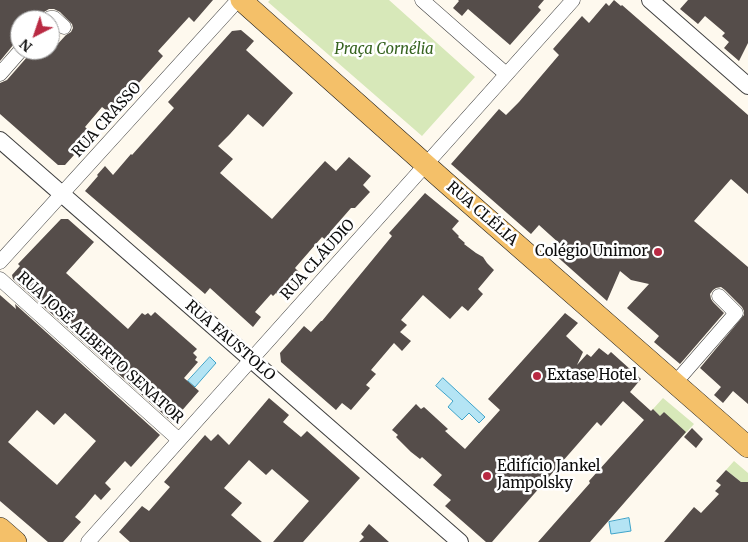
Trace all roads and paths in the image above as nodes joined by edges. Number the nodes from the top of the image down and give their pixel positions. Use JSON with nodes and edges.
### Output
{"nodes":[{"id":1,"x":239,"y":0,"type":"edge"},
{"id":2,"x":422,"y":0,"type":"edge"},
{"id":3,"x":573,"y":0,"type":"edge"},
{"id":4,"x":650,"y":0,"type":"edge"},
{"id":5,"x":60,"y":23,"type":"edge"},
{"id":6,"x":64,"y":27,"type":"dead end"},
{"id":7,"x":12,"y":60,"type":"edge"},
{"id":8,"x":0,"y":74,"type":"edge"},
{"id":9,"x":506,"y":74,"type":"junction"},
{"id":10,"x":748,"y":86,"type":"edge"},
{"id":11,"x":0,"y":140,"type":"edge"},
{"id":12,"x":426,"y":164,"type":"junction"},
{"id":13,"x":62,"y":194,"type":"junction"},
{"id":14,"x":0,"y":262,"type":"edge"},
{"id":15,"x":0,"y":279,"type":"edge"},
{"id":16,"x":718,"y":296,"type":"dead end"},
{"id":17,"x":251,"y":360,"type":"junction"},
{"id":18,"x":675,"y":383,"type":"junction"},
{"id":19,"x":179,"y":440,"type":"junction"},
{"id":20,"x":748,"y":447,"type":"edge"},
{"id":21,"x":0,"y":528,"type":"edge"},
{"id":22,"x":16,"y":542,"type":"edge"},
{"id":23,"x":88,"y":542,"type":"edge"},
{"id":24,"x":460,"y":542,"type":"edge"}],
"edges":[{"from":1,"to":12,"type":"main road","name":"RUA CLÉLIA"},
{"from":1,"to":13,"type":"street","name":"RUA CRASSO"},
{"from":2,"to":9,"type":"street"},
{"from":3,"to":9,"type":"street","name":"RUA CLÁUDIO"},
{"from":4,"to":10,"type":"street"},
{"from":5,"to":6,"type":"street"},
{"from":7,"to":8,"type":"street"},
{"from":9,"to":12,"type":"street","name":"RUA CLÁUDIO"},
{"from":11,"to":13,"type":"street","name":"RUA FAUSTOLO"},
{"from":12,"to":17,"type":"street","name":"RUA CLÁUDIO"},
{"from":12,"to":18,"type":"main road","name":"RUA CLÉLIA"},
{"from":13,"to":14,"type":"street","name":"RUA CRASSO"},
{"from":13,"to":17,"type":"street","name":"RUA FAUSTOLO"},
{"from":15,"to":19,"type":"street","name":"RUA JOSÉ ALBERTO SENATOR"},
{"from":16,"to":18,"type":"street"},
{"from":17,"to":19,"type":"street","name":"RUA CLÁUDIO"},
{"from":17,"to":24,"type":"street","name":"RUA FAUSTOLO"},
{"from":18,"to":20,"type":"main road","name":"RUA CLÉLIA"},
{"from":19,"to":23,"type":"street","name":"RUA CLÁUDIO"},
{"from":21,"to":22,"type":"main road"}]}
